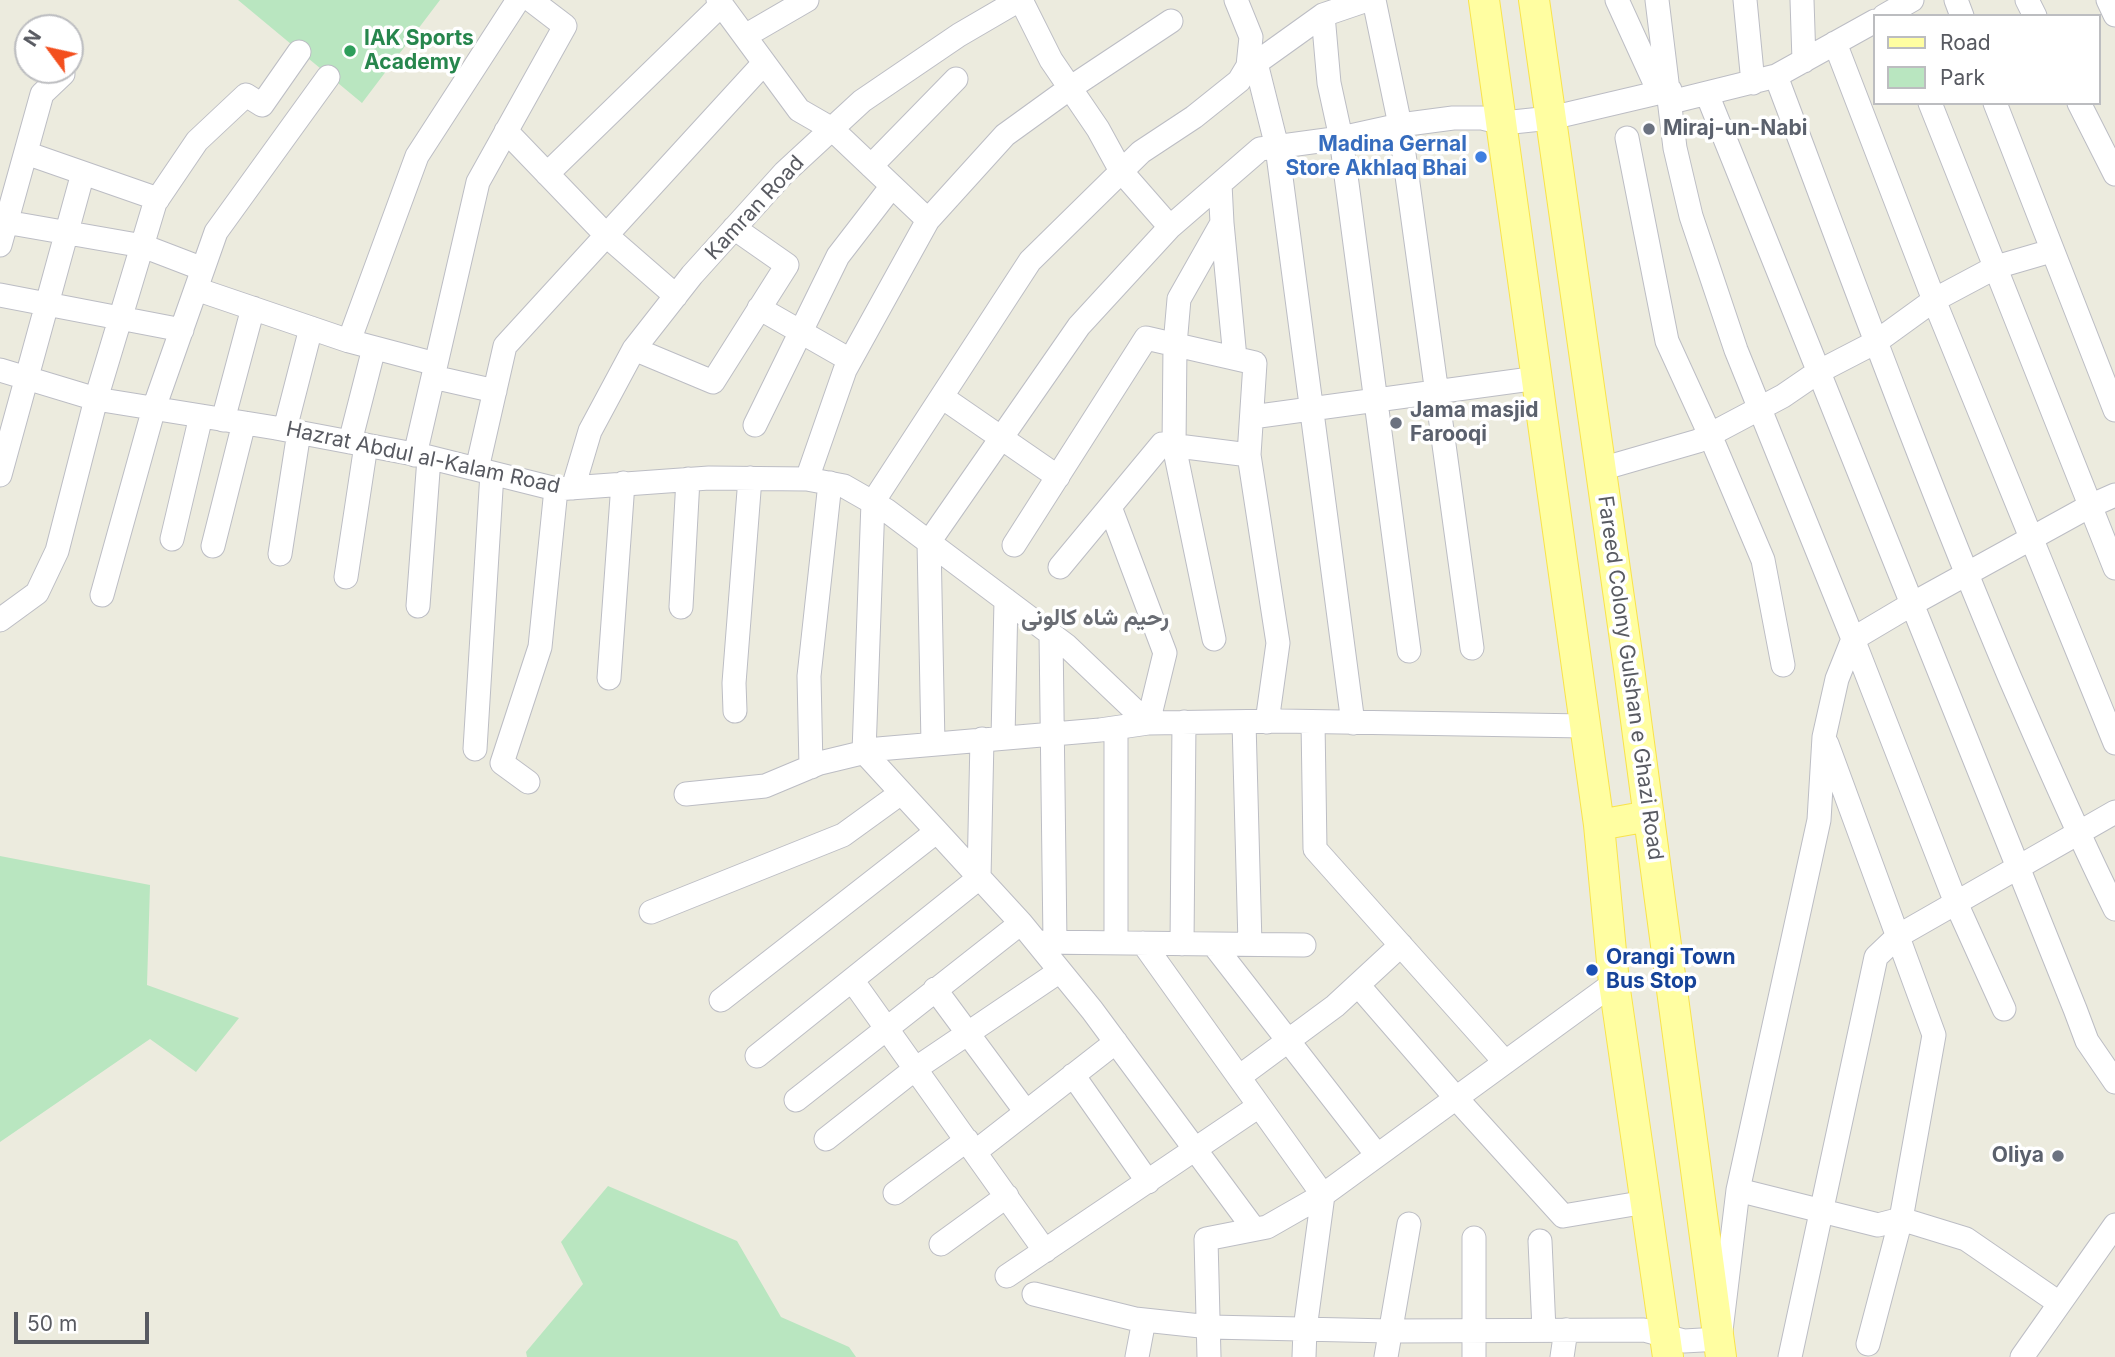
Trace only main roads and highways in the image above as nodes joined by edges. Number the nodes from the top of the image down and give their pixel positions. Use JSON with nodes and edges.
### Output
{"nodes":[{"id":1,"x":1484,"y":0,"type":"edge"},
{"id":2,"x":1534,"y":0,"type":"edge"},
{"id":3,"x":1649,"y":816,"type":"junction"},
{"id":4,"x":1599,"y":825,"type":"junction"},
{"id":5,"x":1667,"y":1347,"type":"edge"},
{"id":6,"x":1720,"y":1348,"type":"edge"}],
"edges":[{"from":1,"to":4,"type":"main road"},
{"from":2,"to":3,"type":"main road","name":"Fareed Colony Gulshan e Ghazi Road"},
{"from":3,"to":4,"type":"main road"},
{"from":3,"to":6,"type":"main road","name":"Fareed Colony Gulshan e Ghazi Road"},
{"from":4,"to":5,"type":"main road"}]}
